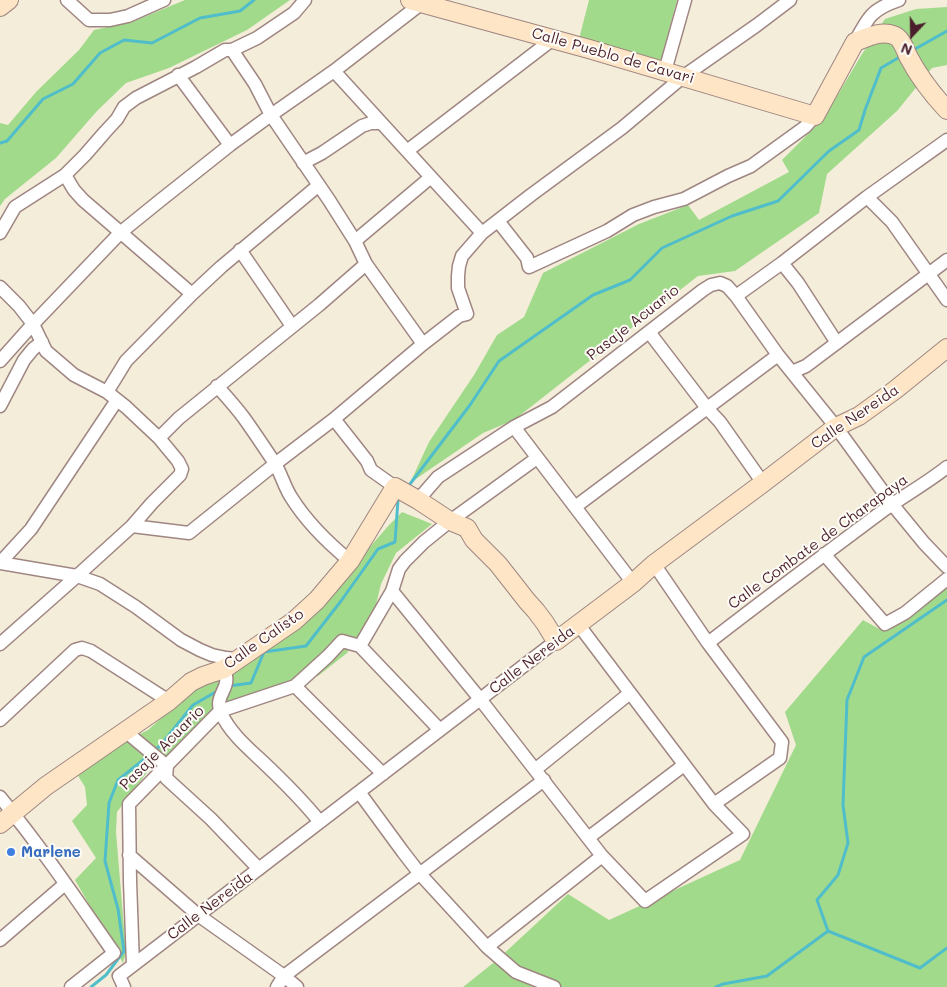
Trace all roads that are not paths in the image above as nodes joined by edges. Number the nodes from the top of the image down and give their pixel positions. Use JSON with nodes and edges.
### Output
{"nodes":[{"id":1,"x":9,"y":0,"type":"edge"},
{"id":2,"x":66,"y":0,"type":"edge"},
{"id":3,"x":164,"y":0,"type":"edge"},
{"id":4,"x":305,"y":0,"type":"edge"},
{"id":5,"x":685,"y":0,"type":"edge"},
{"id":6,"x":790,"y":0,"type":"edge"},
{"id":7,"x":899,"y":0,"type":"edge"},
{"id":8,"x":416,"y":2,"type":"edge"},
{"id":9,"x":0,"y":7,"type":"edge"},
{"id":10,"x":553,"y":39,"type":"junction"},
{"id":11,"x":855,"y":42,"type":"junction"},
{"id":12,"x":232,"y":50,"type":"junction"},
{"id":13,"x":334,"y":71,"type":"junction"},
{"id":14,"x":664,"y":71,"type":"junction"},
{"id":15,"x":178,"y":76,"type":"junction"},
{"id":16,"x":684,"y":76,"type":"junction"},
{"id":17,"x":947,"y":110,"type":"edge"},
{"id":18,"x":271,"y":115,"type":"junction"},
{"id":19,"x":815,"y":116,"type":"junction"},
{"id":20,"x":381,"y":123,"type":"junction"},
{"id":21,"x":947,"y":140,"type":"edge"},
{"id":22,"x":230,"y":145,"type":"junction"},
{"id":23,"x":407,"y":151,"type":"junction"},
{"id":24,"x":303,"y":163,"type":"junction"},
{"id":25,"x":65,"y":175,"type":"junction"},
{"id":26,"x":431,"y":177,"type":"junction"},
{"id":27,"x":319,"y":185,"type":"junction"},
{"id":28,"x":867,"y":197,"type":"junction"},
{"id":29,"x":498,"y":221,"type":"junction"},
{"id":30,"x":0,"y":233,"type":"edge"},
{"id":31,"x":120,"y":233,"type":"junction"},
{"id":32,"x":482,"y":233,"type":"junction"},
{"id":33,"x":355,"y":241,"type":"junction"},
{"id":34,"x":240,"y":250,"type":"junction"},
{"id":35,"x":947,"y":260,"type":"edge"},
{"id":36,"x":782,"y":263,"type":"junction"},
{"id":37,"x":366,"y":264,"type":"junction"},
{"id":38,"x":928,"y":274,"type":"junction"},
{"id":39,"x":0,"y":287,"type":"edge"},
{"id":40,"x":192,"y":294,"type":"junction"},
{"id":41,"x":736,"y":296,"type":"junction"},
{"id":42,"x":947,"y":300,"type":"edge"},
{"id":43,"x":32,"y":324,"type":"junction"},
{"id":44,"x":292,"y":326,"type":"junction"},
{"id":45,"x":649,"y":332,"type":"junction"},
{"id":46,"x":42,"y":342,"type":"junction"},
{"id":47,"x":837,"y":343,"type":"junction"},
{"id":48,"x":423,"y":344,"type":"junction"},
{"id":49,"x":947,"y":348,"type":"edge"},
{"id":50,"x":778,"y":355,"type":"junction"},
{"id":51,"x":0,"y":361,"type":"edge"},
{"id":52,"x":792,"y":372,"type":"junction"},
{"id":53,"x":217,"y":386,"type":"junction"},
{"id":54,"x":112,"y":396,"type":"junction"},
{"id":55,"x":0,"y":406,"type":"edge"},
{"id":56,"x":708,"y":408,"type":"junction"},
{"id":57,"x":334,"y":419,"type":"junction"},
{"id":58,"x":514,"y":427,"type":"junction"},
{"id":59,"x":836,"y":427,"type":"junction"},
{"id":60,"x":160,"y":438,"type":"junction"},
{"id":61,"x":537,"y":458,"type":"junction"},
{"id":62,"x":275,"y":464,"type":"junction"},
{"id":63,"x":947,"y":468,"type":"edge"},
{"id":64,"x":763,"y":483,"type":"junction"},
{"id":65,"x":395,"y":487,"type":"junction"},
{"id":66,"x":418,"y":500,"type":"junction"},
{"id":67,"x":892,"y":504,"type":"junction"},
{"id":68,"x":575,"y":508,"type":"junction"},
{"id":69,"x":450,"y":521,"type":"junction"},
{"id":70,"x":132,"y":526,"type":"junction"},
{"id":71,"x":824,"y":554,"type":"junction"},
{"id":72,"x":350,"y":561,"type":"junction"},
{"id":73,"x":0,"y":563,"type":"edge"},
{"id":74,"x":654,"y":564,"type":"junction"},
{"id":75,"x":947,"y":567,"type":"edge"},
{"id":76,"x":77,"y":576,"type":"junction"},
{"id":77,"x":947,"y":579,"type":"edge"},
{"id":78,"x":633,"y":583,"type":"junction"},
{"id":79,"x":392,"y":590,"type":"junction"},
{"id":80,"x":578,"y":624,"type":"junction"},
{"id":81,"x":556,"y":641,"type":"junction"},
{"id":82,"x":708,"y":643,"type":"junction"},
{"id":83,"x":0,"y":644,"type":"edge"},
{"id":84,"x":360,"y":646,"type":"junction"},
{"id":85,"x":239,"y":659,"type":"junction"},
{"id":86,"x":224,"y":669,"type":"junction"},
{"id":87,"x":296,"y":686,"type":"junction"},
{"id":88,"x":630,"y":693,"type":"junction"},
{"id":89,"x":480,"y":699,"type":"junction"},
{"id":90,"x":169,"y":701,"type":"junction"},
{"id":91,"x":220,"y":711,"type":"junction"},
{"id":92,"x":0,"y":720,"type":"edge"},
{"id":93,"x":440,"y":730,"type":"junction"},
{"id":94,"x":125,"y":731,"type":"junction"},
{"id":95,"x":684,"y":765,"type":"junction"},
{"id":96,"x":167,"y":766,"type":"junction"},
{"id":97,"x":536,"y":769,"type":"junction"},
{"id":98,"x":383,"y":774,"type":"junction"},
{"id":99,"x":544,"y":780,"type":"junction"},
{"id":100,"x":360,"y":792,"type":"junction"},
{"id":101,"x":0,"y":797,"type":"edge"},
{"id":102,"x":714,"y":804,"type":"junction"},
{"id":103,"x":6,"y":818,"type":"edge"},
{"id":104,"x":320,"y":822,"type":"junction"},
{"id":105,"x":588,"y":838,"type":"junction"},
{"id":106,"x":129,"y":855,"type":"junction"},
{"id":107,"x":602,"y":856,"type":"junction"},
{"id":108,"x":259,"y":869,"type":"junction"},
{"id":109,"x":420,"y":874,"type":"junction"},
{"id":110,"x":65,"y":884,"type":"junction"},
{"id":111,"x":198,"y":916,"type":"junction"},
{"id":112,"x":0,"y":940,"type":"edge"},
{"id":113,"x":487,"y":946,"type":"junction"},
{"id":114,"x":134,"y":965,"type":"junction"},
{"id":115,"x":122,"y":981,"type":"edge"},
{"id":116,"x":281,"y":982,"type":"edge"},
{"id":117,"x":71,"y":987,"type":"edge"},
{"id":118,"x":297,"y":987,"type":"edge"},
{"id":119,"x":554,"y":987,"type":"edge"}],
"edges":[{"from":1,"to":9,"type":"street"},
{"from":2,"to":3,"type":"street"},
{"from":4,"to":12,"type":"street"},
{"from":5,"to":14,"type":"street"},
{"from":6,"to":16,"type":"street"},
{"from":7,"to":11,"type":"street"},
{"from":8,"to":10,"type":"street","name":"Calle Pueblo de Cavari"},
{"from":8,"to":13,"type":"street"},
{"from":10,"to":14,"type":"street","name":"Calle Pueblo de Cavari"},
{"from":10,"to":23,"type":"street"},
{"from":11,"to":17,"type":"street"},
{"from":11,"to":19,"type":"street"},
{"from":12,"to":15,"type":"street"},
{"from":12,"to":18,"type":"street"},
{"from":13,"to":18,"type":"street"},
{"from":13,"to":20,"type":"street"},
{"from":14,"to":16,"type":"street","name":"Calle Pueblo de Cavari"},
{"from":15,"to":22,"type":"street"},
{"from":15,"to":25,"type":"street"},
{"from":16,"to":19,"type":"street","name":"Calle Pueblo de Cavari"},
{"from":16,"to":29,"type":"street"},
{"from":18,"to":22,"type":"street"},
{"from":18,"to":24,"type":"street"},
{"from":19,"to":29,"type":"street"},
{"from":20,"to":23,"type":"street"},
{"from":20,"to":24,"type":"street"},
{"from":21,"to":28,"type":"street"},
{"from":22,"to":31,"type":"street"},
{"from":23,"to":26,"type":"street"},
{"from":24,"to":27,"type":"street"},
{"from":25,"to":30,"type":"street"},
{"from":25,"to":31,"type":"street"},
{"from":26,"to":32,"type":"street"},
{"from":26,"to":33,"type":"street"},
{"from":27,"to":33,"type":"street"},
{"from":27,"to":34,"type":"street"},
{"from":28,"to":36,"type":"street"},
{"from":28,"to":38,"type":"street"},
{"from":29,"to":32,"type":"street"},
{"from":31,"to":40,"type":"street"},
{"from":31,"to":43,"type":"street"},
{"from":32,"to":48,"type":"street"},
{"from":33,"to":37,"type":"street"},
{"from":34,"to":40,"type":"street"},
{"from":34,"to":44,"type":"street"},
{"from":35,"to":38,"type":"street"},
{"from":36,"to":41,"type":"street"},
{"from":36,"to":47,"type":"street"},
{"from":37,"to":44,"type":"street"},
{"from":37,"to":48,"type":"street"},
{"from":38,"to":42,"type":"street"},
{"from":38,"to":47,"type":"street"},
{"from":39,"to":43,"type":"street"},
{"from":40,"to":54,"type":"street"},
{"from":41,"to":45,"type":"street","name":"Pasaje Acuario"},
{"from":41,"to":50,"type":"street","name":"Pasaje Acuario"},
{"from":43,"to":46,"type":"street"},
{"from":43,"to":51,"type":"street"},
{"from":44,"to":53,"type":"street"},
{"from":45,"to":56,"type":"street"},
{"from":45,"to":58,"type":"street","name":"Pasaje Acuario"},
{"from":46,"to":54,"type":"street"},
{"from":46,"to":55,"type":"street"},
{"from":47,"to":52,"type":"street"},
{"from":48,"to":57,"type":"street"},
{"from":49,"to":59,"type":"street","name":"Calle Nereida"},
{"from":50,"to":52,"type":"street","name":"Pasaje Acuario"},
{"from":50,"to":56,"type":"street"},
{"from":52,"to":59,"type":"street","name":"Pasaje Acuario"},
{"from":53,"to":60,"type":"street"},
{"from":53,"to":62,"type":"street"},
{"from":54,"to":60,"type":"street"},
{"from":54,"to":73,"type":"street"},
{"from":56,"to":64,"type":"street"},
{"from":56,"to":68,"type":"street"},
{"from":57,"to":62,"type":"street"},
{"from":57,"to":65,"type":"street"},
{"from":58,"to":61,"type":"street"},
{"from":58,"to":66,"type":"street","name":"Pasaje Acuario"},
{"from":59,"to":64,"type":"street","name":"Calle Nereida"},
{"from":59,"to":67,"type":"street","name":"Pasaje Acuario"},
{"from":60,"to":70,"type":"street"},
{"from":61,"to":68,"type":"street"},
{"from":61,"to":69,"type":"street"},
{"from":62,"to":70,"type":"street"},
{"from":62,"to":72,"type":"street"},
{"from":63,"to":67,"type":"street","name":"Calle Combate de Charapaya"},
{"from":64,"to":74,"type":"street","name":"Calle Nereida"},
{"from":65,"to":66,"type":"street"},
{"from":65,"to":72,"type":"street","name":"Calle Calisto"},
{"from":66,"to":69,"type":"street"},
{"from":67,"to":71,"type":"street","name":"Calle Combate de Charapaya"},
{"from":67,"to":75,"type":"street","name":"Pasaje Acuario"},
{"from":68,"to":78,"type":"street"},
{"from":69,"to":79,"type":"street"},
{"from":69,"to":81,"type":"street"},
{"from":70,"to":76,"type":"street"},
{"from":71,"to":77,"type":"street"},
{"from":71,"to":82,"type":"street","name":"Calle Combate de Charapaya"},
{"from":72,"to":85,"type":"street","name":"Calle Calisto"},
{"from":73,"to":76,"type":"street"},
{"from":74,"to":78,"type":"street","name":"Calle Nereida"},
{"from":74,"to":82,"type":"street"},
{"from":76,"to":83,"type":"street"},
{"from":76,"to":85,"type":"street"},
{"from":78,"to":80,"type":"street","name":"Calle Nereida"},
{"from":79,"to":84,"type":"street"},
{"from":79,"to":89,"type":"street"},
{"from":80,"to":81,"type":"street","name":"Calle Nereida"},
{"from":80,"to":88,"type":"street"},
{"from":81,"to":89,"type":"street","name":"Calle Nereida"},
{"from":82,"to":102,"type":"street"},
{"from":84,"to":87,"type":"street","name":"Pasaje Acuario"},
{"from":84,"to":93,"type":"street"},
{"from":85,"to":86,"type":"street","name":"Calle Calisto"},
{"from":86,"to":90,"type":"street","name":"Calle Calisto"},
{"from":86,"to":91,"type":"street"},
{"from":87,"to":91,"type":"street","name":"Pasaje Acuario"},
{"from":87,"to":98,"type":"street"},
{"from":88,"to":95,"type":"street"},
{"from":88,"to":97,"type":"street"},
{"from":89,"to":93,"type":"street","name":"Calle Nereida"},
{"from":89,"to":97,"type":"street"},
{"from":90,"to":92,"type":"street"},
{"from":90,"to":94,"type":"street","name":"Calle Calisto"},
{"from":91,"to":96,"type":"street","name":"Pasaje Acuario"},
{"from":91,"to":104,"type":"street"},
{"from":93,"to":98,"type":"street","name":"Calle Nereida"},
{"from":94,"to":96,"type":"street"},
{"from":94,"to":103,"type":"street","name":"Calle Calisto"},
{"from":95,"to":102,"type":"street"},
{"from":95,"to":105,"type":"street"},
{"from":96,"to":106,"type":"street","name":"Pasaje Acuario"},
{"from":96,"to":108,"type":"street"},
{"from":97,"to":99,"type":"street"},
{"from":98,"to":100,"type":"street","name":"Calle Nereida"},
{"from":99,"to":105,"type":"street"},
{"from":99,"to":109,"type":"street"},
{"from":100,"to":104,"type":"street","name":"Calle Nereida"},
{"from":100,"to":109,"type":"street"},
{"from":101,"to":103,"type":"street"},
{"from":102,"to":107,"type":"street"},
{"from":103,"to":110,"type":"street"},
{"from":104,"to":108,"type":"street","name":"Calle Nereida"},
{"from":105,"to":107,"type":"street"},
{"from":106,"to":111,"type":"street"},
{"from":106,"to":114,"type":"street","name":"Pasaje Acuario"},
{"from":107,"to":113,"type":"street"},
{"from":108,"to":111,"type":"street","name":"Calle Nereida"},
{"from":109,"to":113,"type":"street"},
{"from":109,"to":116,"type":"street"},
{"from":110,"to":112,"type":"street"},
{"from":110,"to":117,"type":"street"},
{"from":111,"to":114,"type":"street","name":"Calle Nereida"},
{"from":111,"to":116,"type":"street"},
{"from":113,"to":119,"type":"street"},
{"from":114,"to":115,"type":"street","name":"Calle Nereida"},
{"from":116,"to":118,"type":"street"}]}
